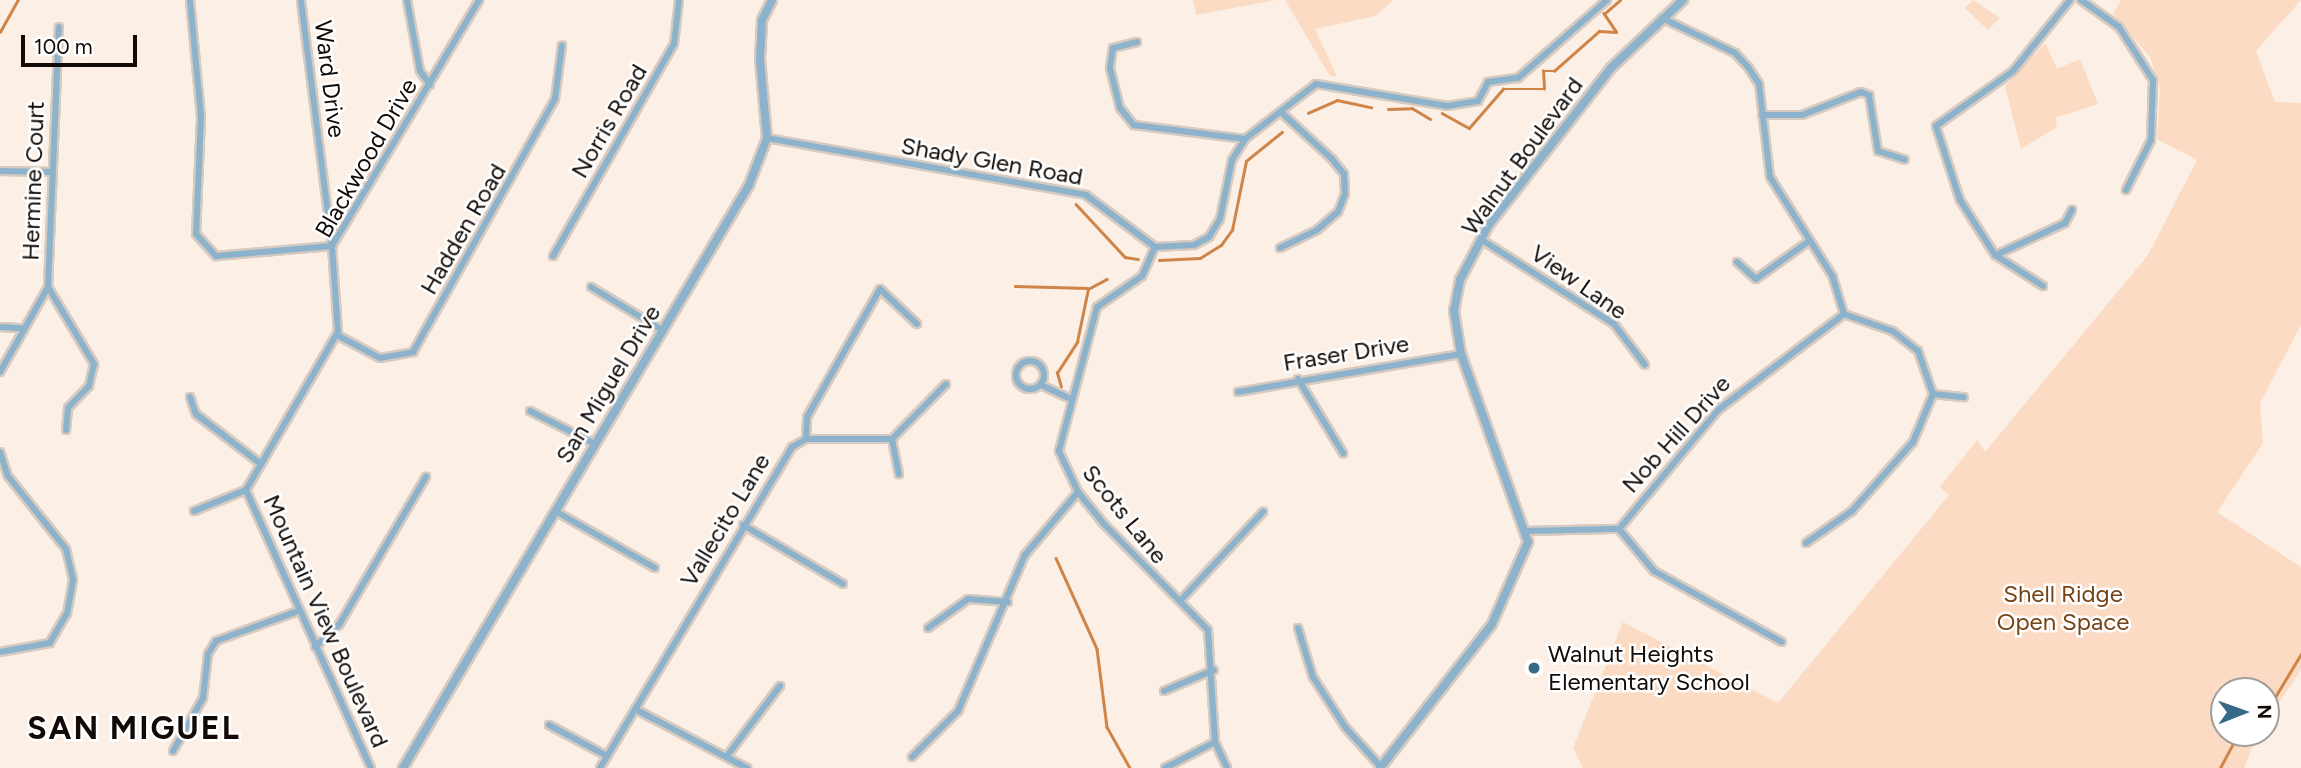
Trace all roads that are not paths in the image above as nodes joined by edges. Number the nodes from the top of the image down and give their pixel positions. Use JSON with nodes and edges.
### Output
{"nodes":[{"id":1,"x":190,"y":0,"type":"edge"},
{"id":2,"x":301,"y":0,"type":"edge"},
{"id":3,"x":407,"y":0,"type":"edge"},
{"id":4,"x":479,"y":0,"type":"edge"},
{"id":5,"x":679,"y":0,"type":"edge"},
{"id":6,"x":772,"y":0,"type":"edge"},
{"id":7,"x":1606,"y":0,"type":"edge"},
{"id":8,"x":1683,"y":0,"type":"edge"},
{"id":9,"x":2070,"y":0,"type":"edge"},
{"id":10,"x":2081,"y":0,"type":"edge"},
{"id":11,"x":1660,"y":18,"type":"junction"},
{"id":12,"x":59,"y":27,"type":"dead end"},
{"id":13,"x":1138,"y":42,"type":"dead end"},
{"id":14,"x":562,"y":44,"type":"dead end"},
{"id":15,"x":430,"y":85,"type":"junction"},
{"id":16,"x":1282,"y":113,"type":"junction"},
{"id":17,"x":1762,"y":115,"type":"junction"},
{"id":18,"x":767,"y":138,"type":"junction"},
{"id":19,"x":1245,"y":139,"type":"junction"},
{"id":20,"x":1905,"y":160,"type":"dead end"},
{"id":21,"x":0,"y":171,"type":"edge"},
{"id":22,"x":52,"y":172,"type":"junction"},
{"id":23,"x":2126,"y":190,"type":"dead end"},
{"id":24,"x":2072,"y":210,"type":"dead end"},
{"id":25,"x":1482,"y":240,"type":"junction"},
{"id":26,"x":1809,"y":241,"type":"junction"},
{"id":27,"x":332,"y":246,"type":"junction"},
{"id":28,"x":1155,"y":247,"type":"junction"},
{"id":29,"x":1280,"y":248,"type":"dead end"},
{"id":30,"x":553,"y":256,"type":"dead end"},
{"id":31,"x":1996,"y":256,"type":"junction"},
{"id":32,"x":1737,"y":262,"type":"dead end"},
{"id":33,"x":2043,"y":286,"type":"dead end"},
{"id":34,"x":48,"y":287,"type":"junction"},
{"id":35,"x":591,"y":287,"type":"dead end"},
{"id":36,"x":1844,"y":314,"type":"junction"},
{"id":37,"x":917,"y":324,"type":"dead end"},
{"id":38,"x":0,"y":327,"type":"edge"},
{"id":39,"x":22,"y":328,"type":"junction"},
{"id":40,"x":662,"y":330,"type":"junction"},
{"id":41,"x":337,"y":335,"type":"junction"},
{"id":42,"x":1461,"y":354,"type":"junction"},
{"id":43,"x":1645,"y":365,"type":"dead end"},
{"id":44,"x":0,"y":372,"type":"edge"},
{"id":45,"x":1298,"y":379,"type":"junction"},
{"id":46,"x":946,"y":384,"type":"dead end"},
{"id":47,"x":1041,"y":385,"type":"junction"},
{"id":48,"x":1238,"y":392,"type":"dead end"},
{"id":49,"x":1933,"y":394,"type":"junction"},
{"id":50,"x":190,"y":397,"type":"dead end"},
{"id":51,"x":1964,"y":397,"type":"dead end"},
{"id":52,"x":1071,"y":399,"type":"junction"},
{"id":53,"x":530,"y":411,"type":"dead end"},
{"id":54,"x":66,"y":430,"type":"dead end"},
{"id":55,"x":806,"y":439,"type":"junction"},
{"id":56,"x":892,"y":439,"type":"junction"},
{"id":57,"x":595,"y":444,"type":"junction"},
{"id":58,"x":0,"y":452,"type":"edge"},
{"id":59,"x":1343,"y":453,"type":"dead end"},
{"id":60,"x":261,"y":464,"type":"junction"},
{"id":61,"x":899,"y":474,"type":"dead end"},
{"id":62,"x":4,"y":476,"type":"edge"},
{"id":63,"x":426,"y":477,"type":"dead end"},
{"id":64,"x":246,"y":490,"type":"junction"},
{"id":65,"x":1078,"y":492,"type":"junction"},
{"id":66,"x":555,"y":511,"type":"junction"},
{"id":67,"x":194,"y":512,"type":"dead end"},
{"id":68,"x":1263,"y":512,"type":"dead end"},
{"id":69,"x":743,"y":525,"type":"junction"},
{"id":70,"x":1619,"y":529,"type":"junction"},
{"id":71,"x":1528,"y":530,"type":"junction"},
{"id":72,"x":1806,"y":543,"type":"dead end"},
{"id":73,"x":654,"y":568,"type":"dead end"},
{"id":74,"x":843,"y":584,"type":"dead end"},
{"id":75,"x":1181,"y":601,"type":"junction"},
{"id":76,"x":1008,"y":602,"type":"junction"},
{"id":77,"x":298,"y":611,"type":"junction"},
{"id":78,"x":928,"y":628,"type":"dead end"},
{"id":79,"x":1298,"y":628,"type":"dead end"},
{"id":80,"x":1782,"y":642,"type":"dead end"},
{"id":81,"x":316,"y":647,"type":"junction"},
{"id":82,"x":0,"y":652,"type":"edge"},
{"id":83,"x":1214,"y":670,"type":"junction"},
{"id":84,"x":780,"y":686,"type":"dead end"},
{"id":85,"x":1164,"y":691,"type":"dead end"},
{"id":86,"x":635,"y":709,"type":"junction"},
{"id":87,"x":549,"y":725,"type":"dead end"},
{"id":88,"x":1215,"y":742,"type":"junction"},
{"id":89,"x":173,"y":751,"type":"dead end"},
{"id":90,"x":607,"y":756,"type":"junction"},
{"id":91,"x":727,"y":756,"type":"junction"},
{"id":92,"x":912,"y":757,"type":"dead end"},
{"id":93,"x":1381,"y":767,"type":"edge"},
{"id":94,"x":371,"y":768,"type":"edge"},
{"id":95,"x":403,"y":768,"type":"edge"},
{"id":96,"x":600,"y":768,"type":"edge"},
{"id":97,"x":747,"y":768,"type":"edge"},
{"id":98,"x":1166,"y":768,"type":"edge"},
{"id":99,"x":1227,"y":768,"type":"edge"}],
"edges":[{"from":1,"to":27,"type":"street"},
{"from":2,"to":27,"type":"street","name":"Ward Drive"},
{"from":3,"to":15,"type":"street"},
{"from":4,"to":15,"type":"street","name":"Blackwood Drive"},
{"from":5,"to":30,"type":"street","name":"Norris Road"},
{"from":6,"to":18,"type":"street","name":"San Miguel Drive"},
{"from":7,"to":16,"type":"street"},
{"from":8,"to":11,"type":"street","name":"Walnut Boulevard"},
{"from":9,"to":31,"type":"street"},
{"from":10,"to":23,"type":"street"},
{"from":11,"to":17,"type":"street"},
{"from":11,"to":25,"type":"street","name":"Walnut Boulevard"},
{"from":12,"to":22,"type":"street","name":"Hermine Court"},
{"from":13,"to":19,"type":"street"},
{"from":14,"to":41,"type":"street","name":"Hadden Road"},
{"from":15,"to":27,"type":"street","name":"Blackwood Drive"},
{"from":16,"to":19,"type":"street"},
{"from":16,"to":29,"type":"street"},
{"from":17,"to":20,"type":"street"},
{"from":17,"to":26,"type":"street"},
{"from":18,"to":28,"type":"street","name":"Shady Glen Road"},
{"from":18,"to":40,"type":"street","name":"San Miguel Drive"},
{"from":19,"to":28,"type":"street"},
{"from":21,"to":22,"type":"street"},
{"from":22,"to":34,"type":"street","name":"Hermine Court"},
{"from":24,"to":31,"type":"street"},
{"from":25,"to":42,"type":"street","name":"Walnut Boulevard"},
{"from":25,"to":43,"type":"street","name":"View Lane"},
{"from":26,"to":32,"type":"street"},
{"from":26,"to":36,"type":"street"},
{"from":27,"to":41,"type":"street","name":"Blackwood Drive"},
{"from":28,"to":52,"type":"street","name":"Scots Lane"},
{"from":31,"to":33,"type":"street"},
{"from":34,"to":39,"type":"street","name":"Hermine Court"},
{"from":34,"to":54,"type":"street"},
{"from":35,"to":40,"type":"street"},
{"from":36,"to":49,"type":"street"},
{"from":36,"to":70,"type":"street","name":"Nob Hill Drive"},
{"from":37,"to":55,"type":"street"},
{"from":38,"to":39,"type":"street"},
{"from":39,"to":44,"type":"street","name":"Hermine Court"},
{"from":40,"to":57,"type":"street","name":"San Miguel Drive"},
{"from":41,"to":60,"type":"street"},
{"from":42,"to":45,"type":"street","name":"Fraser Drive"},
{"from":42,"to":71,"type":"street","name":"Walnut Boulevard"},
{"from":45,"to":48,"type":"street","name":"Fraser Drive"},
{"from":45,"to":59,"type":"street"},
{"from":46,"to":56,"type":"street"},
{"from":47,"to":47,"type":"street"},
{"from":47,"to":52,"type":"street"},
{"from":49,"to":51,"type":"street"},
{"from":49,"to":72,"type":"street"},
{"from":50,"to":60,"type":"street"},
{"from":52,"to":65,"type":"street","name":"Scots Lane"},
{"from":53,"to":57,"type":"street"},
{"from":55,"to":56,"type":"street"},
{"from":55,"to":69,"type":"street","name":"Vallecito Lane"},
{"from":56,"to":61,"type":"street"},
{"from":57,"to":66,"type":"street","name":"San Miguel Drive"},
{"from":58,"to":62,"type":"street"},
{"from":60,"to":64,"type":"street"},
{"from":62,"to":82,"type":"street"},
{"from":63,"to":81,"type":"street"},
{"from":64,"to":67,"type":"street"},
{"from":64,"to":77,"type":"street","name":"Mountain View Boulevard"},
{"from":65,"to":75,"type":"street","name":"Scots Lane"},
{"from":65,"to":76,"type":"street"},
{"from":66,"to":73,"type":"street"},
{"from":66,"to":95,"type":"street","name":"San Miguel Drive"},
{"from":68,"to":75,"type":"street"},
{"from":69,"to":74,"type":"street"},
{"from":69,"to":86,"type":"street","name":"Vallecito Lane"},
{"from":70,"to":71,"type":"street","name":"Nob Hill Drive"},
{"from":70,"to":80,"type":"street"},
{"from":71,"to":93,"type":"street"},
{"from":75,"to":83,"type":"street","name":"Scots Lane"},
{"from":76,"to":78,"type":"street"},
{"from":76,"to":92,"type":"street"},
{"from":77,"to":81,"type":"street","name":"Mountain View Boulevard"},
{"from":77,"to":89,"type":"street"},
{"from":79,"to":93,"type":"street"},
{"from":81,"to":94,"type":"street","name":"Mountain View Boulevard"},
{"from":83,"to":85,"type":"street"},
{"from":83,"to":88,"type":"street","name":"Scots Lane"},
{"from":84,"to":91,"type":"street"},
{"from":86,"to":90,"type":"street","name":"Vallecito Lane"},
{"from":86,"to":91,"type":"street"},
{"from":87,"to":90,"type":"street"},
{"from":88,"to":98,"type":"street"},
{"from":88,"to":99,"type":"street","name":"Scots Lane"},
{"from":90,"to":96,"type":"street","name":"Vallecito Lane"},
{"from":91,"to":97,"type":"street"}]}
